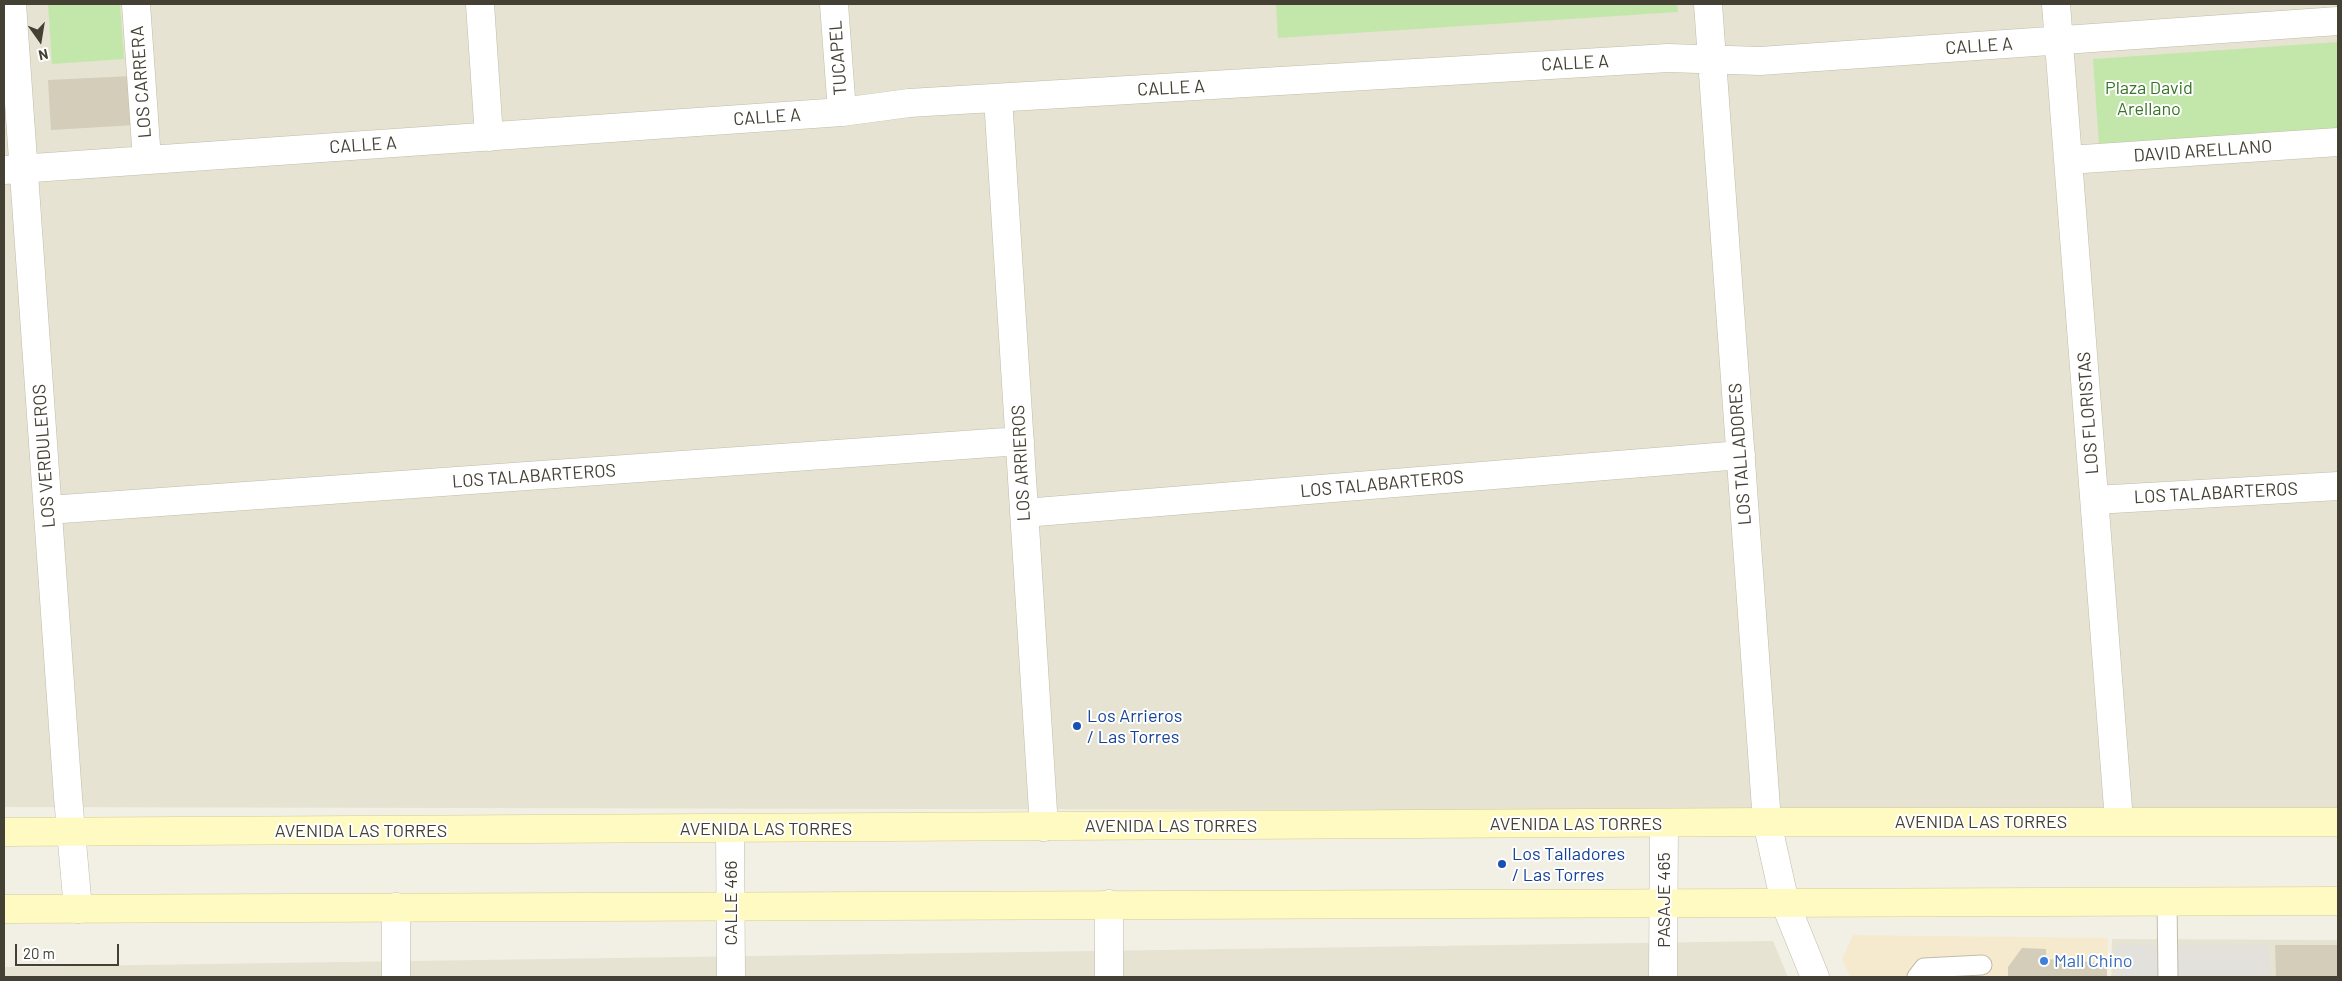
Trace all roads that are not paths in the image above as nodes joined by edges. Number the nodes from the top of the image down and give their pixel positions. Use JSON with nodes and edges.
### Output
{"nodes":[{"id":1,"x":12,"y":4,"type":"edge"},
{"id":2,"x":136,"y":4,"type":"edge"},
{"id":3,"x":480,"y":4,"type":"edge"},
{"id":4,"x":834,"y":4,"type":"edge"},
{"id":5,"x":1708,"y":4,"type":"edge"},
{"id":6,"x":2056,"y":4,"type":"edge"},
{"id":7,"x":2338,"y":21,"type":"edge"},
{"id":8,"x":2059,"y":41,"type":"junction"},
{"id":9,"x":1712,"y":59,"type":"junction"},
{"id":10,"x":998,"y":98,"type":"junction"},
{"id":11,"x":842,"y":112,"type":"junction"},
{"id":12,"x":489,"y":136,"type":"junction"},
{"id":13,"x":2338,"y":142,"type":"edge"},
{"id":14,"x":147,"y":160,"type":"junction"},
{"id":15,"x":2068,"y":160,"type":"junction"},
{"id":16,"x":14,"y":169,"type":"edge"},
{"id":17,"x":1020,"y":441,"type":"junction"},
{"id":18,"x":1740,"y":455,"type":"junction"},
{"id":19,"x":2338,"y":486,"type":"edge"},
{"id":20,"x":2094,"y":500,"type":"junction"},
{"id":21,"x":48,"y":510,"type":"junction"},
{"id":22,"x":1024,"y":513,"type":"junction"},
{"id":23,"x":2119,"y":821,"type":"junction"},
{"id":24,"x":1767,"y":822,"type":"junction"},
{"id":25,"x":2338,"y":822,"type":"edge"},
{"id":26,"x":1664,"y":823,"type":"junction"},
{"id":27,"x":1044,"y":827,"type":"junction"},
{"id":28,"x":730,"y":829,"type":"junction"},
{"id":29,"x":4,"y":832,"type":"edge"},
{"id":30,"x":70,"y":832,"type":"junction"},
{"id":31,"x":2167,"y":901,"type":"junction"},
{"id":32,"x":2338,"y":901,"type":"edge"},
{"id":33,"x":1663,"y":902,"type":"junction"},
{"id":34,"x":1785,"y":903,"type":"junction"},
{"id":35,"x":1108,"y":904,"type":"junction"},
{"id":36,"x":731,"y":906,"type":"junction"},
{"id":37,"x":396,"y":907,"type":"junction"},
{"id":38,"x":4,"y":909,"type":"edge"},
{"id":39,"x":78,"y":909,"type":"junction"},
{"id":40,"x":1982,"y":965,"type":"dead end"},
{"id":41,"x":396,"y":977,"type":"edge"},
{"id":42,"x":731,"y":977,"type":"edge"},
{"id":43,"x":1109,"y":977,"type":"edge"},
{"id":44,"x":1663,"y":977,"type":"edge"},
{"id":45,"x":1815,"y":977,"type":"edge"},
{"id":46,"x":1917,"y":977,"type":"edge"},
{"id":47,"x":2168,"y":977,"type":"edge"}],
"edges":[{"from":1,"to":16,"type":"street","name":"LOS VERDULEROS"},
{"from":2,"to":14,"type":"street","name":"LOS CARRERA"},
{"from":3,"to":12,"type":"street"},
{"from":4,"to":11,"type":"street","name":"TUCAPEL"},
{"from":5,"to":9,"type":"street","name":"LOS TALLADORES"},
{"from":6,"to":8,"type":"street","name":"LOS FLORISTAS"},
{"from":7,"to":8,"type":"street","name":"CALLE A"},
{"from":8,"to":9,"type":"street","name":"CALLE A"},
{"from":8,"to":15,"type":"street","name":"LOS FLORISTAS"},
{"from":9,"to":10,"type":"street","name":"CALLE A"},
{"from":9,"to":18,"type":"street","name":"LOS TALLADORES"},
{"from":10,"to":11,"type":"street","name":"CALLE A"},
{"from":10,"to":17,"type":"street","name":"LOS ARRIEROS"},
{"from":11,"to":12,"type":"street","name":"CALLE A"},
{"from":12,"to":14,"type":"street","name":"CALLE A"},
{"from":13,"to":15,"type":"street","name":"DAVID ARELLANO"},
{"from":14,"to":16,"type":"street","name":"CALLE A"},
{"from":15,"to":20,"type":"street","name":"LOS FLORISTAS"},
{"from":16,"to":21,"type":"street","name":"LOS VERDULEROS"},
{"from":17,"to":21,"type":"street","name":"LOS TALABARTEROS"},
{"from":17,"to":22,"type":"street","name":"LOS ARRIEROS"},
{"from":18,"to":22,"type":"street","name":"LOS TALABARTEROS"},
{"from":18,"to":24,"type":"street","name":"LOS TALLADORES"},
{"from":19,"to":20,"type":"street","name":"LOS TALABARTEROS"},
{"from":20,"to":23,"type":"street","name":"LOS FLORISTAS"},
{"from":21,"to":30,"type":"street","name":"LOS VERDULEROS"},
{"from":22,"to":27,"type":"street","name":"LOS ARRIEROS"},
{"from":23,"to":24,"type":"main road","name":"AVENIDA LAS TORRES"},
{"from":23,"to":25,"type":"main road","name":"AVENIDA LAS TORRES"},
{"from":24,"to":26,"type":"main road","name":"AVENIDA LAS TORRES"},
{"from":24,"to":34,"type":"street","name":"LOS TALLADORES"},
{"from":26,"to":27,"type":"main road","name":"AVENIDA LAS TORRES"},
{"from":26,"to":33,"type":"street","name":"PASAJE 465"},
{"from":27,"to":28,"type":"main road","name":"AVENIDA LAS TORRES"},
{"from":28,"to":30,"type":"main road","name":"AVENIDA LAS TORRES"},
{"from":28,"to":36,"type":"street","name":"CALLE 466"},
{"from":29,"to":30,"type":"main road","name":"AVENIDA LAS TORRES"},
{"from":30,"to":39,"type":"street","name":"LOS VERDULEROS"},
{"from":31,"to":32,"type":"main road"},
{"from":31,"to":34,"type":"main road"},
{"from":31,"to":47,"type":"lane"},
{"from":33,"to":34,"type":"main road"},
{"from":33,"to":35,"type":"main road"},
{"from":33,"to":44,"type":"street","name":"PASAJE 465"},
{"from":34,"to":45,"type":"street","name":"LOS TALLADORES"},
{"from":35,"to":36,"type":"main road"},
{"from":35,"to":43,"type":"street"},
{"from":36,"to":37,"type":"main road"},
{"from":36,"to":42,"type":"street","name":"CALLE 466"},
{"from":37,"to":39,"type":"main road"},
{"from":37,"to":41,"type":"street"},
{"from":38,"to":39,"type":"main road"},
{"from":40,"to":46,"type":"lane"}]}
